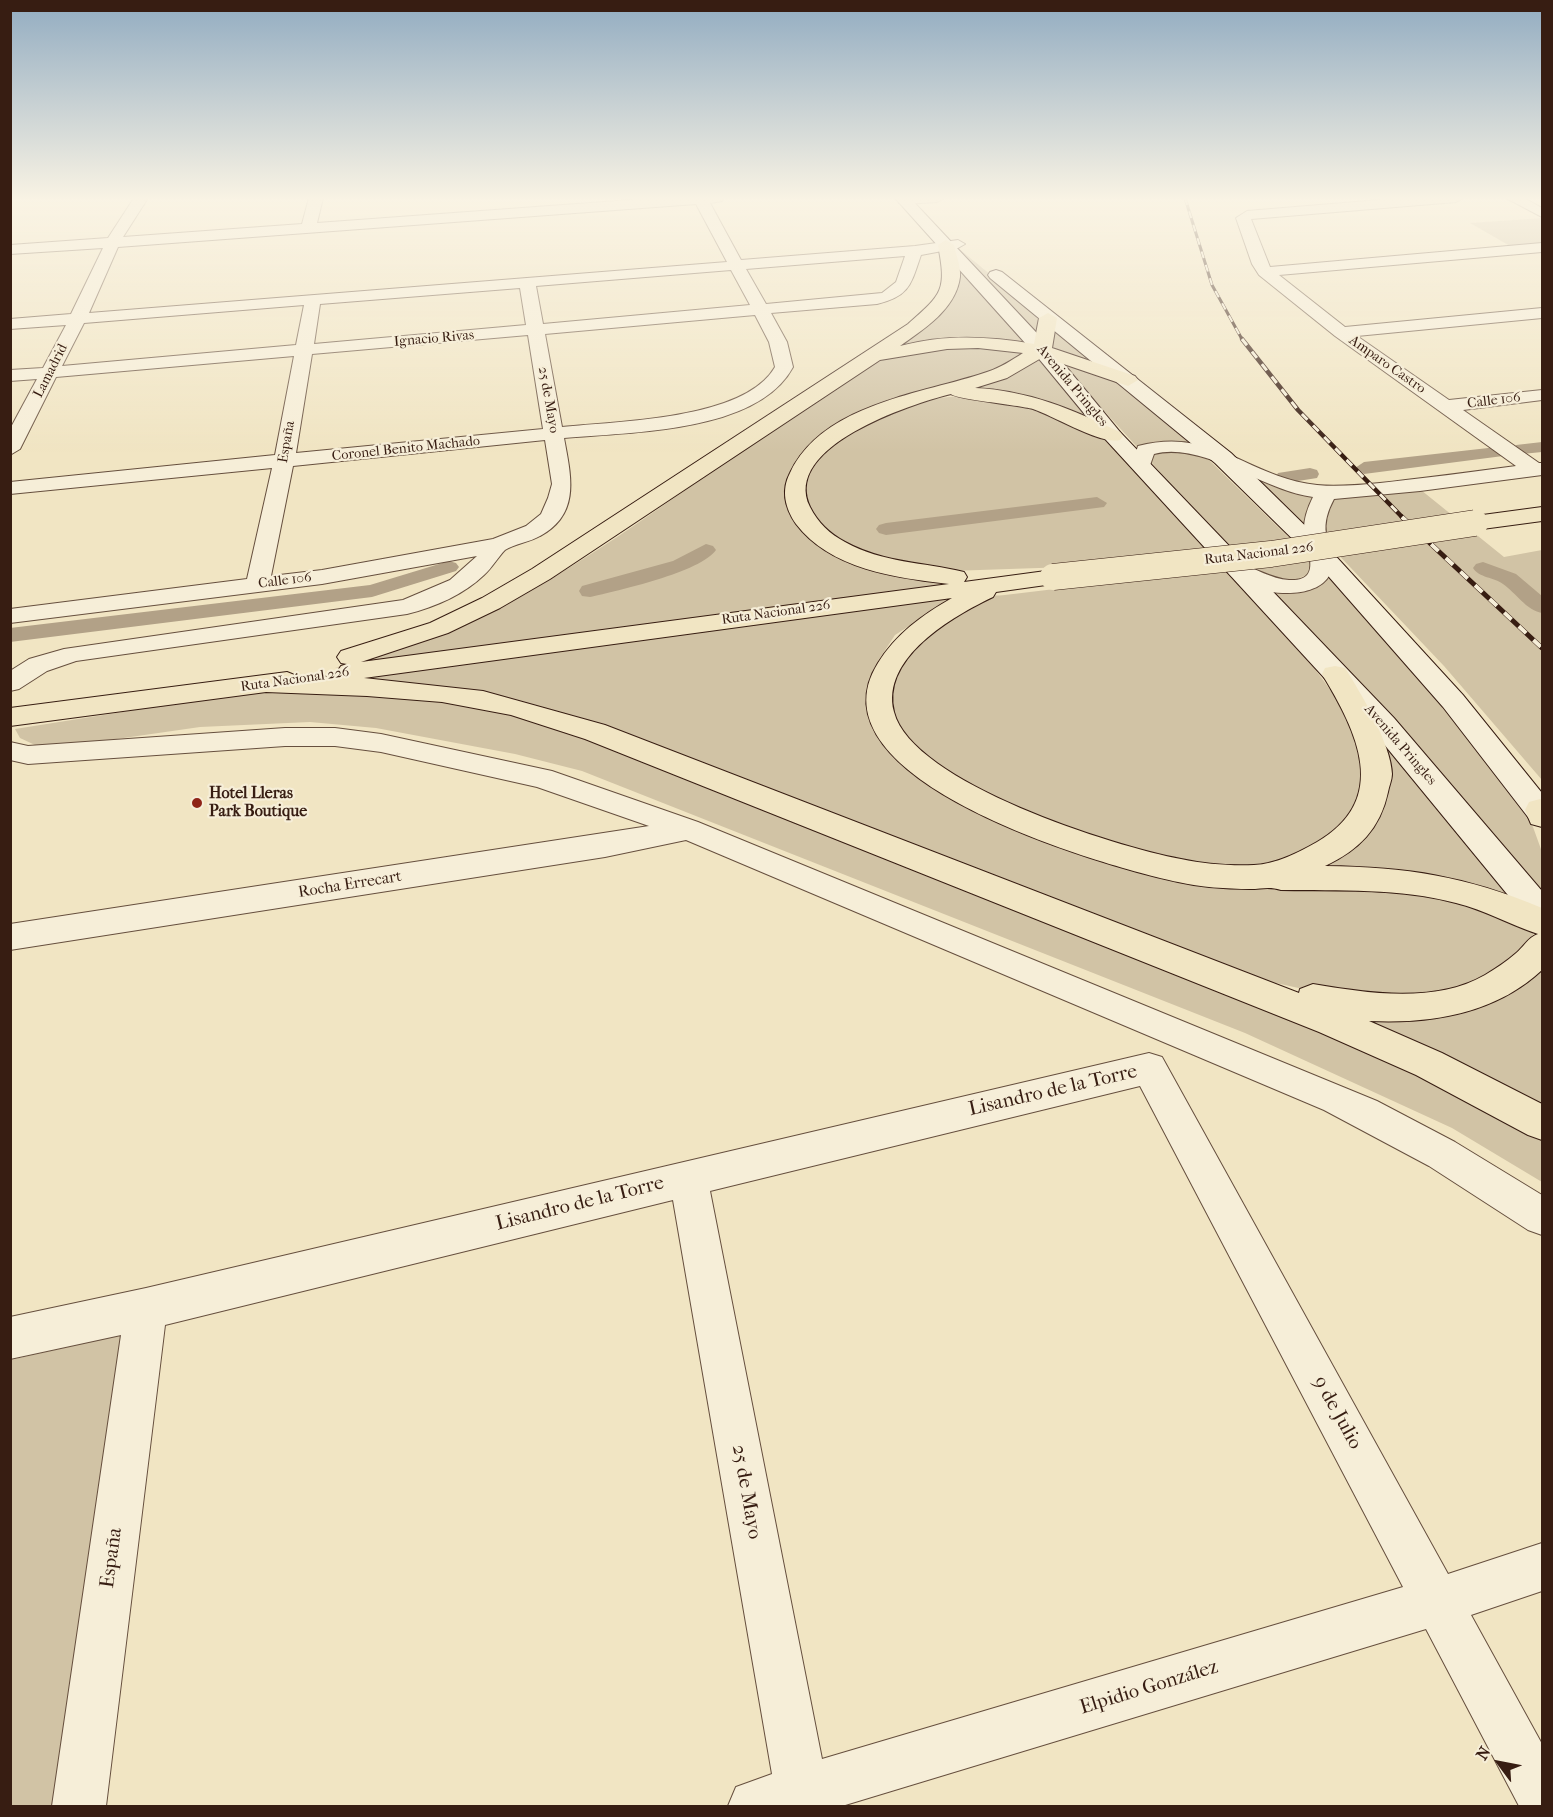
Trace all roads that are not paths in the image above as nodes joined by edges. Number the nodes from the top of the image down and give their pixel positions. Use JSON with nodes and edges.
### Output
{"nodes":[{"id":1,"x":94,"y":283,"type":"edge"},
{"id":2,"x":505,"y":283,"type":"edge"},
{"id":3,"x":526,"y":283,"type":"edge"},
{"id":4,"x":746,"y":283,"type":"edge"},
{"id":5,"x":904,"y":283,"type":"edge"},
{"id":6,"x":950,"y":283,"type":"edge"},
{"id":7,"x":985,"y":283,"type":"edge"},
{"id":8,"x":1002,"y":283,"type":"edge"},
{"id":9,"x":1279,"y":283,"type":"edge"},
{"id":10,"x":313,"y":299,"type":"junction"},
{"id":11,"x":761,"y":311,"type":"junction"},
{"id":12,"x":1542,"y":313,"type":"edge"},
{"id":13,"x":78,"y":318,"type":"junction"},
{"id":14,"x":1048,"y":318,"type":"junction"},
{"id":15,"x":10,"y":324,"type":"edge"},
{"id":16,"x":535,"y":330,"type":"junction"},
{"id":17,"x":1341,"y":332,"type":"junction"},
{"id":18,"x":1042,"y":350,"type":"junction"},
{"id":19,"x":303,"y":351,"type":"junction"},
{"id":20,"x":860,"y":366,"type":"junction"},
{"id":21,"x":50,"y":373,"type":"junction"},
{"id":22,"x":10,"y":376,"type":"edge"},
{"id":23,"x":1128,"y":380,"type":"junction"},
{"id":24,"x":934,"y":393,"type":"junction"},
{"id":25,"x":1542,"y":395,"type":"edge"},
{"id":26,"x":1446,"y":406,"type":"junction"},
{"id":27,"x":554,"y":433,"type":"junction"},
{"id":28,"x":1113,"y":436,"type":"junction"},
{"id":29,"x":10,"y":449,"type":"edge"},
{"id":30,"x":1222,"y":458,"type":"junction"},
{"id":31,"x":284,"y":462,"type":"junction"},
{"id":32,"x":1142,"y":464,"type":"junction"},
{"id":33,"x":1539,"y":470,"type":"edge"},
{"id":34,"x":10,"y":488,"type":"edge"},
{"id":35,"x":1327,"y":492,"type":"junction"},
{"id":36,"x":1542,"y":514,"type":"edge"},
{"id":37,"x":552,"y":518,"type":"joint"},
{"id":38,"x":498,"y":545,"type":"junction"},
{"id":39,"x":1323,"y":556,"type":"junction"},
{"id":40,"x":1239,"y":571,"type":"junction"},
{"id":41,"x":1011,"y":581,"type":"junction"},
{"id":42,"x":257,"y":585,"type":"junction"},
{"id":43,"x":10,"y":616,"type":"edge"},
{"id":44,"x":1335,"y":674,"type":"junction"},
{"id":45,"x":10,"y":682,"type":"edge"},
{"id":46,"x":267,"y":684,"type":"junction"},
{"id":47,"x":10,"y":717,"type":"edge"},
{"id":48,"x":10,"y":751,"type":"edge"},
{"id":49,"x":1542,"y":813,"type":"edge"},
{"id":50,"x":688,"y":829,"type":"junction"},
{"id":51,"x":1256,"y":877,"type":"junction"},
{"id":52,"x":1542,"y":913,"type":"edge"},
{"id":53,"x":1542,"y":922,"type":"edge"},
{"id":54,"x":10,"y":937,"type":"edge"},
{"id":55,"x":1542,"y":946,"type":"edge"},
{"id":56,"x":1235,"y":981,"type":"junction"},
{"id":57,"x":1158,"y":1049,"type":"junction"},
{"id":58,"x":1542,"y":1123,"type":"edge"},
{"id":59,"x":688,"y":1178,"type":"junction"},
{"id":60,"x":1542,"y":1217,"type":"edge"},
{"id":61,"x":146,"y":1309,"type":"junction"},
{"id":62,"x":10,"y":1338,"type":"edge"},
{"id":63,"x":1542,"y":1567,"type":"edge"},
{"id":64,"x":1439,"y":1601,"type":"junction"},
{"id":65,"x":1542,"y":1796,"type":"edge"},
{"id":66,"x":787,"y":1802,"type":"edge"},
{"id":67,"x":79,"y":1806,"type":"edge"}],
"edges":[{"from":1,"to":13,"type":"street","name":"Lamadrid"},
{"from":2,"to":10,"type":"street"},
{"from":3,"to":16,"type":"street","name":"25 de Mayo"},
{"from":4,"to":11,"type":"street"},
{"from":5,"to":11,"type":"street","name":"Ignacio Rivas"},
{"from":6,"to":20,"type":"highway"},
{"from":7,"to":18,"type":"main road","name":"Avenida Pringles"},
{"from":8,"to":14,"type":"main road","name":"Avenida Pringles"},
{"from":9,"to":17,"type":"street","name":"Amparo Castro"},
{"from":10,"to":13,"type":"street"},
{"from":10,"to":19,"type":"street","name":"España"},
{"from":11,"to":16,"type":"street","name":"Ignacio Rivas"},
{"from":11,"to":27,"type":"street","name":"Coronel Benito Machado"},
{"from":12,"to":17,"type":"street"},
{"from":13,"to":15,"type":"street"},
{"from":13,"to":21,"type":"street","name":"Lamadrid"},
{"from":14,"to":18,"type":"highway"},
{"from":14,"to":23,"type":"main road","name":"Avenida Pringles"},
{"from":16,"to":19,"type":"street","name":"Ignacio Rivas"},
{"from":16,"to":27,"type":"street","name":"25 de Mayo"},
{"from":17,"to":26,"type":"street","name":"Amparo Castro"},
{"from":18,"to":20,"type":"highway"},
{"from":18,"to":23,"type":"highway"},
{"from":18,"to":24,"type":"highway"},
{"from":18,"to":28,"type":"main road","name":"Avenida Pringles"},
{"from":19,"to":21,"type":"street","name":"Ignacio Rivas"},
{"from":19,"to":31,"type":"street","name":"España"},
{"from":20,"to":46,"type":"highway"},
{"from":21,"to":22,"type":"street","name":"Ignacio Rivas"},
{"from":21,"to":29,"type":"street","name":"Lamadrid"},
{"from":23,"to":30,"type":"main road","name":"Avenida Pringles"},
{"from":24,"to":28,"type":"highway"},
{"from":24,"to":41,"type":"highway"},
{"from":25,"to":26,"type":"street","name":"Calle 106"},
{"from":26,"to":33,"type":"street","name":"Amparo Castro"},
{"from":27,"to":31,"type":"street","name":"Coronel Benito Machado"},
{"from":27,"to":37,"type":"street","name":"25 de Mayo"},
{"from":28,"to":32,"type":"main road","name":"Avenida Pringles"},
{"from":30,"to":32,"type":"street"},
{"from":30,"to":35,"type":"street"},
{"from":30,"to":39,"type":"main road","name":"Avenida Pringles"},
{"from":31,"to":34,"type":"street","name":"Coronel Benito Machado"},
{"from":31,"to":42,"type":"street","name":"España"},
{"from":32,"to":40,"type":"main road","name":"Avenida Pringles"},
{"from":33,"to":35,"type":"street"},
{"from":35,"to":39,"type":"street"},
{"from":36,"to":41,"type":"highway","name":"Ruta Nacional 226","bridge":true},
{"from":37,"to":38,"type":"street","name":"Calle 106"},
{"from":38,"to":42,"type":"street","name":"Calle 106"},
{"from":38,"to":45,"type":"street"},
{"from":39,"to":40,"type":"street"},
{"from":39,"to":49,"type":"main road","name":"Avenida Pringles"},
{"from":40,"to":44,"type":"main road","name":"Avenida Pringles"},
{"from":41,"to":46,"type":"highway","name":"Ruta Nacional 226"},
{"from":41,"to":51,"type":"highway"},
{"from":42,"to":43,"type":"street","name":"Calle 106"},
{"from":44,"to":51,"type":"highway"},
{"from":44,"to":52,"type":"main road","name":"Avenida Pringles"},
{"from":46,"to":47,"type":"highway","name":"Ruta Nacional 226"},
{"from":46,"to":56,"type":"highway"},
{"from":48,"to":50,"type":"street"},
{"from":50,"to":54,"type":"street","name":"Rocha Errecart"},
{"from":50,"to":57,"type":"street"},
{"from":51,"to":53,"type":"highway"},
{"from":55,"to":56,"type":"highway"},
{"from":56,"to":58,"type":"highway"},
{"from":57,"to":59,"type":"street","name":"Lisandro de la Torre"},
{"from":57,"to":60,"type":"street"},
{"from":57,"to":64,"type":"street","name":"9 de Julio"},
{"from":59,"to":61,"type":"street","name":"Lisandro de la Torre"},
{"from":59,"to":66,"type":"street","name":"25 de Mayo"},
{"from":61,"to":62,"type":"street","name":"Lisandro de la Torre"},
{"from":61,"to":67,"type":"street","name":"España"},
{"from":63,"to":64,"type":"street","name":"Elpidio González"},
{"from":64,"to":65,"type":"street","name":"9 de Julio"},
{"from":64,"to":66,"type":"street","name":"Elpidio González"}]}
